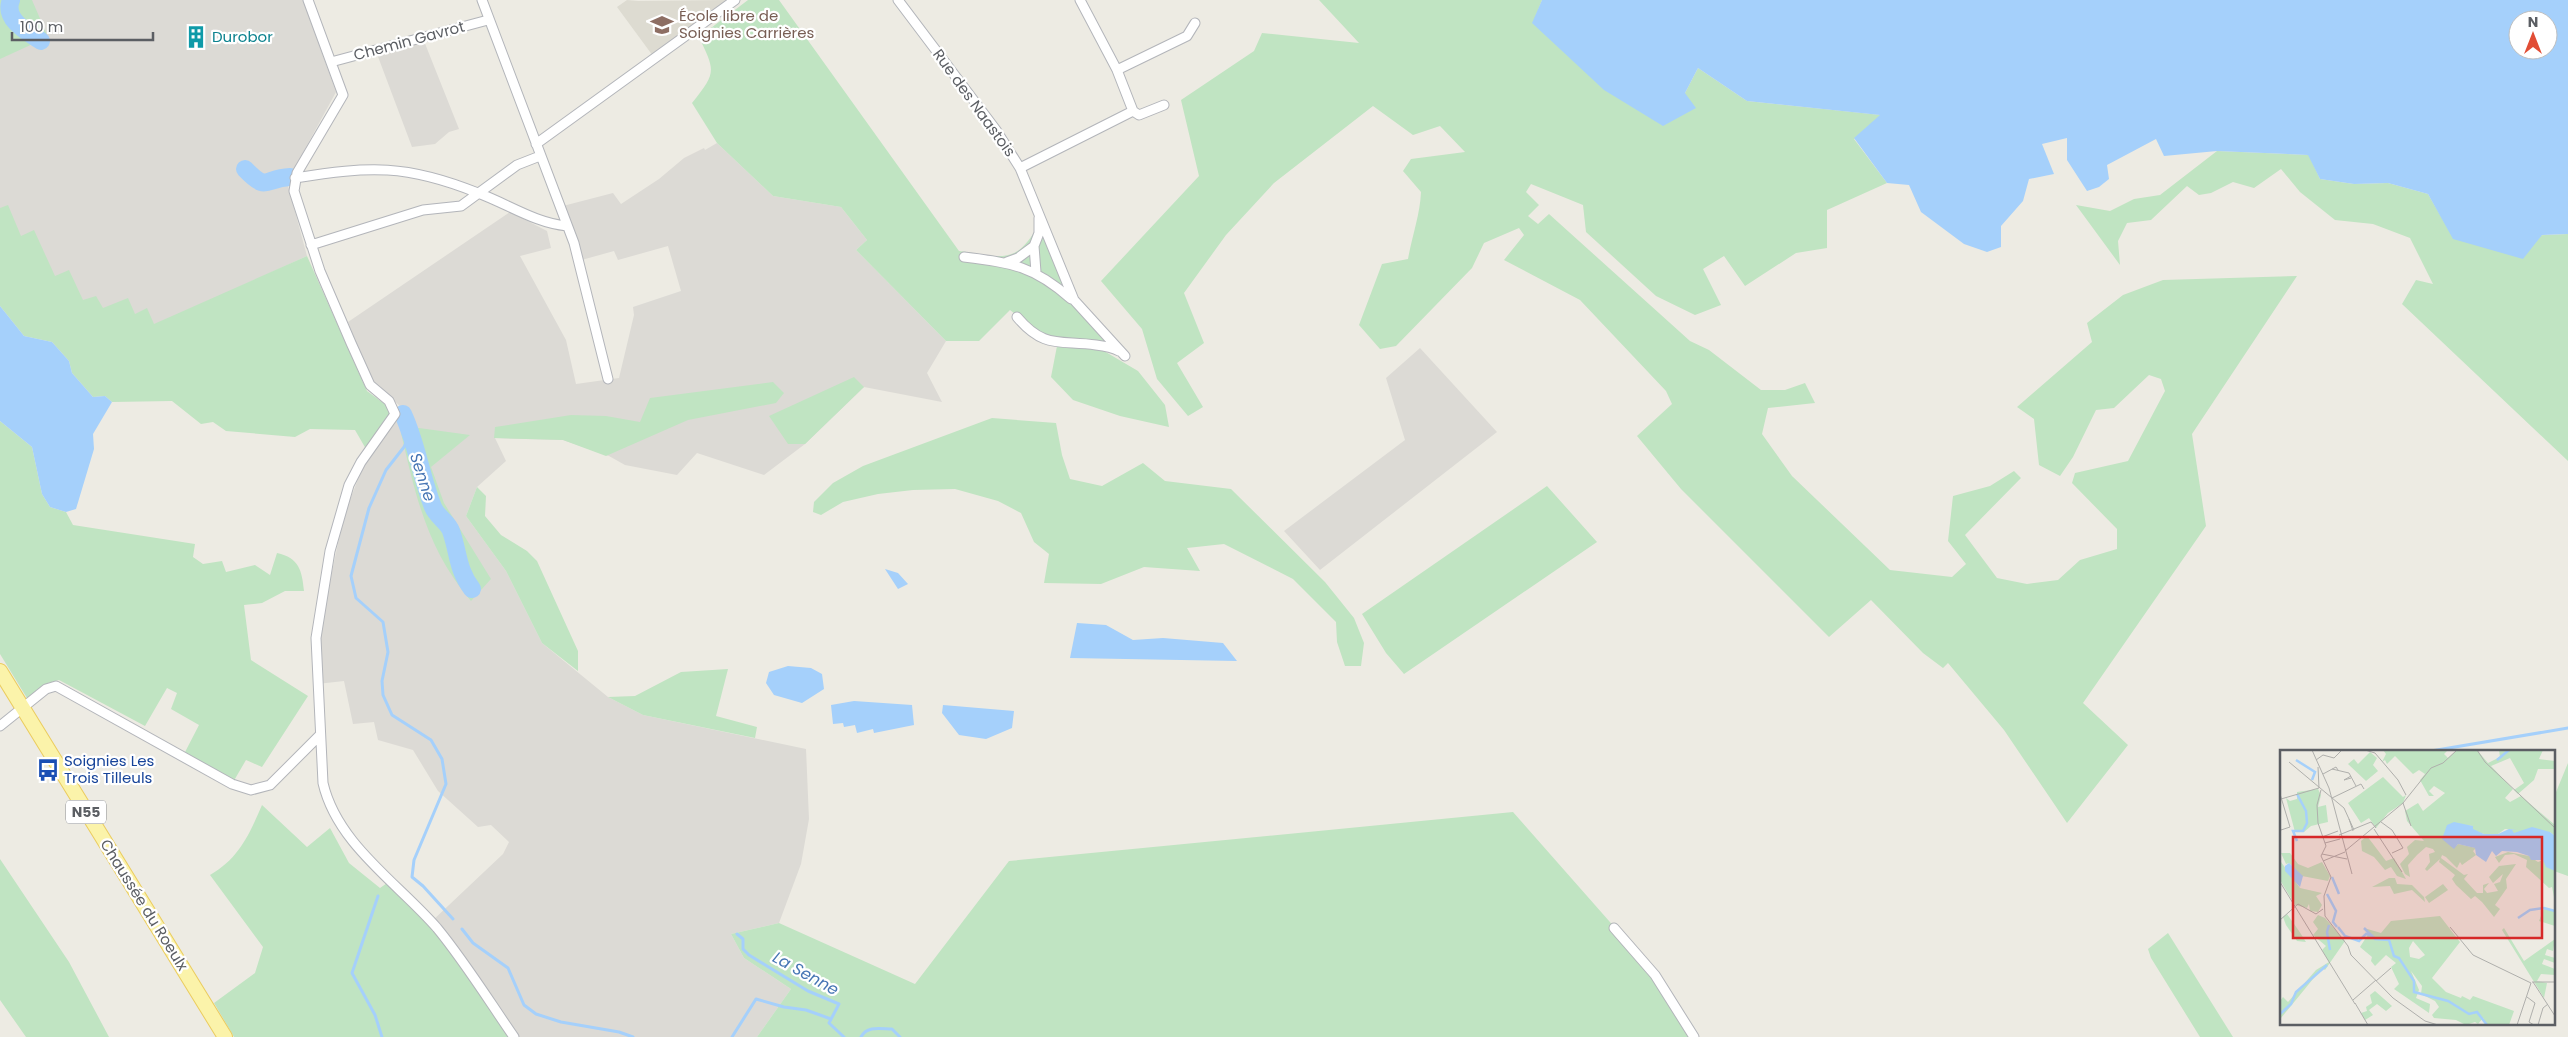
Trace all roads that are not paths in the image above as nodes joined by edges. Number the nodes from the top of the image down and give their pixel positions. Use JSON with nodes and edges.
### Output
{"nodes":[{"id":1,"x":308,"y":0,"type":"edge"},
{"id":2,"x":482,"y":0,"type":"edge"},
{"id":3,"x":735,"y":0,"type":"edge"},
{"id":4,"x":898,"y":0,"type":"edge"},
{"id":5,"x":1080,"y":0,"type":"edge"},
{"id":6,"x":488,"y":20,"type":"junction"},
{"id":7,"x":1195,"y":23,"type":"dead end"},
{"id":8,"x":331,"y":62,"type":"junction"},
{"id":9,"x":1117,"y":70,"type":"junction"},
{"id":10,"x":1164,"y":105,"type":"dead end"},
{"id":11,"x":1133,"y":111,"type":"junction"},
{"id":12,"x":536,"y":144,"type":"junction"},
{"id":13,"x":540,"y":156,"type":"junction"},
{"id":14,"x":1020,"y":168,"type":"junction"},
{"id":15,"x":295,"y":178,"type":"junction"},
{"id":16,"x":479,"y":193,"type":"junction"},
{"id":17,"x":1038,"y":212,"type":"junction"},
{"id":18,"x":567,"y":226,"type":"junction"},
{"id":19,"x":311,"y":245,"type":"junction"},
{"id":20,"x":1034,"y":246,"type":"junction"},
{"id":21,"x":964,"y":257,"type":"dead end"},
{"id":22,"x":1008,"y":262,"type":"junction"},
{"id":23,"x":1036,"y":272,"type":"junction"},
{"id":24,"x":1074,"y":300,"type":"junction"},
{"id":25,"x":1017,"y":317,"type":"dead end"},
{"id":26,"x":1101,"y":330,"type":"junction"},
{"id":27,"x":1092,"y":344,"type":"junction"},
{"id":28,"x":608,"y":379,"type":"dead end"},
{"id":29,"x":0,"y":671,"type":"edge"},
{"id":30,"x":23,"y":707,"type":"junction"},
{"id":31,"x":0,"y":726,"type":"edge"},
{"id":32,"x":320,"y":735,"type":"junction"},
{"id":33,"x":1614,"y":928,"type":"dead end"},
{"id":34,"x":225,"y":1037,"type":"edge"},
{"id":35,"x":514,"y":1037,"type":"edge"},
{"id":36,"x":1694,"y":1037,"type":"edge"}],
"edges":[{"from":1,"to":8,"type":"street"},
{"from":2,"to":6,"type":"street"},
{"from":3,"to":12,"type":"street"},
{"from":4,"to":14,"type":"street","name":"Rue des Naastois"},
{"from":5,"to":9,"type":"street"},
{"from":6,"to":8,"type":"street","name":"Chemin Gavrot"},
{"from":6,"to":12,"type":"street"},
{"from":7,"to":9,"type":"street"},
{"from":8,"to":15,"type":"street"},
{"from":9,"to":11,"type":"street"},
{"from":10,"to":11,"type":"street"},
{"from":11,"to":14,"type":"street"},
{"from":12,"to":13,"type":"street"},
{"from":13,"to":16,"type":"street"},
{"from":13,"to":18,"type":"street"},
{"from":14,"to":17,"type":"street","name":"Rue des Naastois"},
{"from":15,"to":16,"type":"street"},
{"from":15,"to":19,"type":"street"},
{"from":16,"to":18,"type":"street"},
{"from":16,"to":19,"type":"street"},
{"from":17,"to":20,"type":"street","name":"Rue des Naastois"},
{"from":17,"to":24,"type":"street","name":"Rue des Naastois"},
{"from":18,"to":28,"type":"street"},
{"from":19,"to":32,"type":"street"},
{"from":20,"to":22,"type":"street"},
{"from":20,"to":23,"type":"street","name":"Rue des Naastois"},
{"from":21,"to":22,"type":"street","name":"Rue des Naastois"},
{"from":22,"to":23,"type":"street","name":"Rue des Naastois"},
{"from":23,"to":24,"type":"street","name":"Rue des Naastois"},
{"from":24,"to":26,"type":"street","name":"Rue des Naastois"},
{"from":25,"to":27,"type":"street","name":"Rue des Naastois"},
{"from":26,"to":27,"type":"street"},
{"from":26,"to":27,"type":"street","name":"Rue des Naastois"},
{"from":29,"to":30,"type":"main road","name":"Chaussée du Roeulx","number":"N55"},
{"from":30,"to":31,"type":"street"},
{"from":30,"to":32,"type":"street"},
{"from":30,"to":34,"type":"main road","name":"Chaussée du Roeulx","number":"N55"},
{"from":32,"to":35,"type":"street"},
{"from":33,"to":36,"type":"street"}]}
